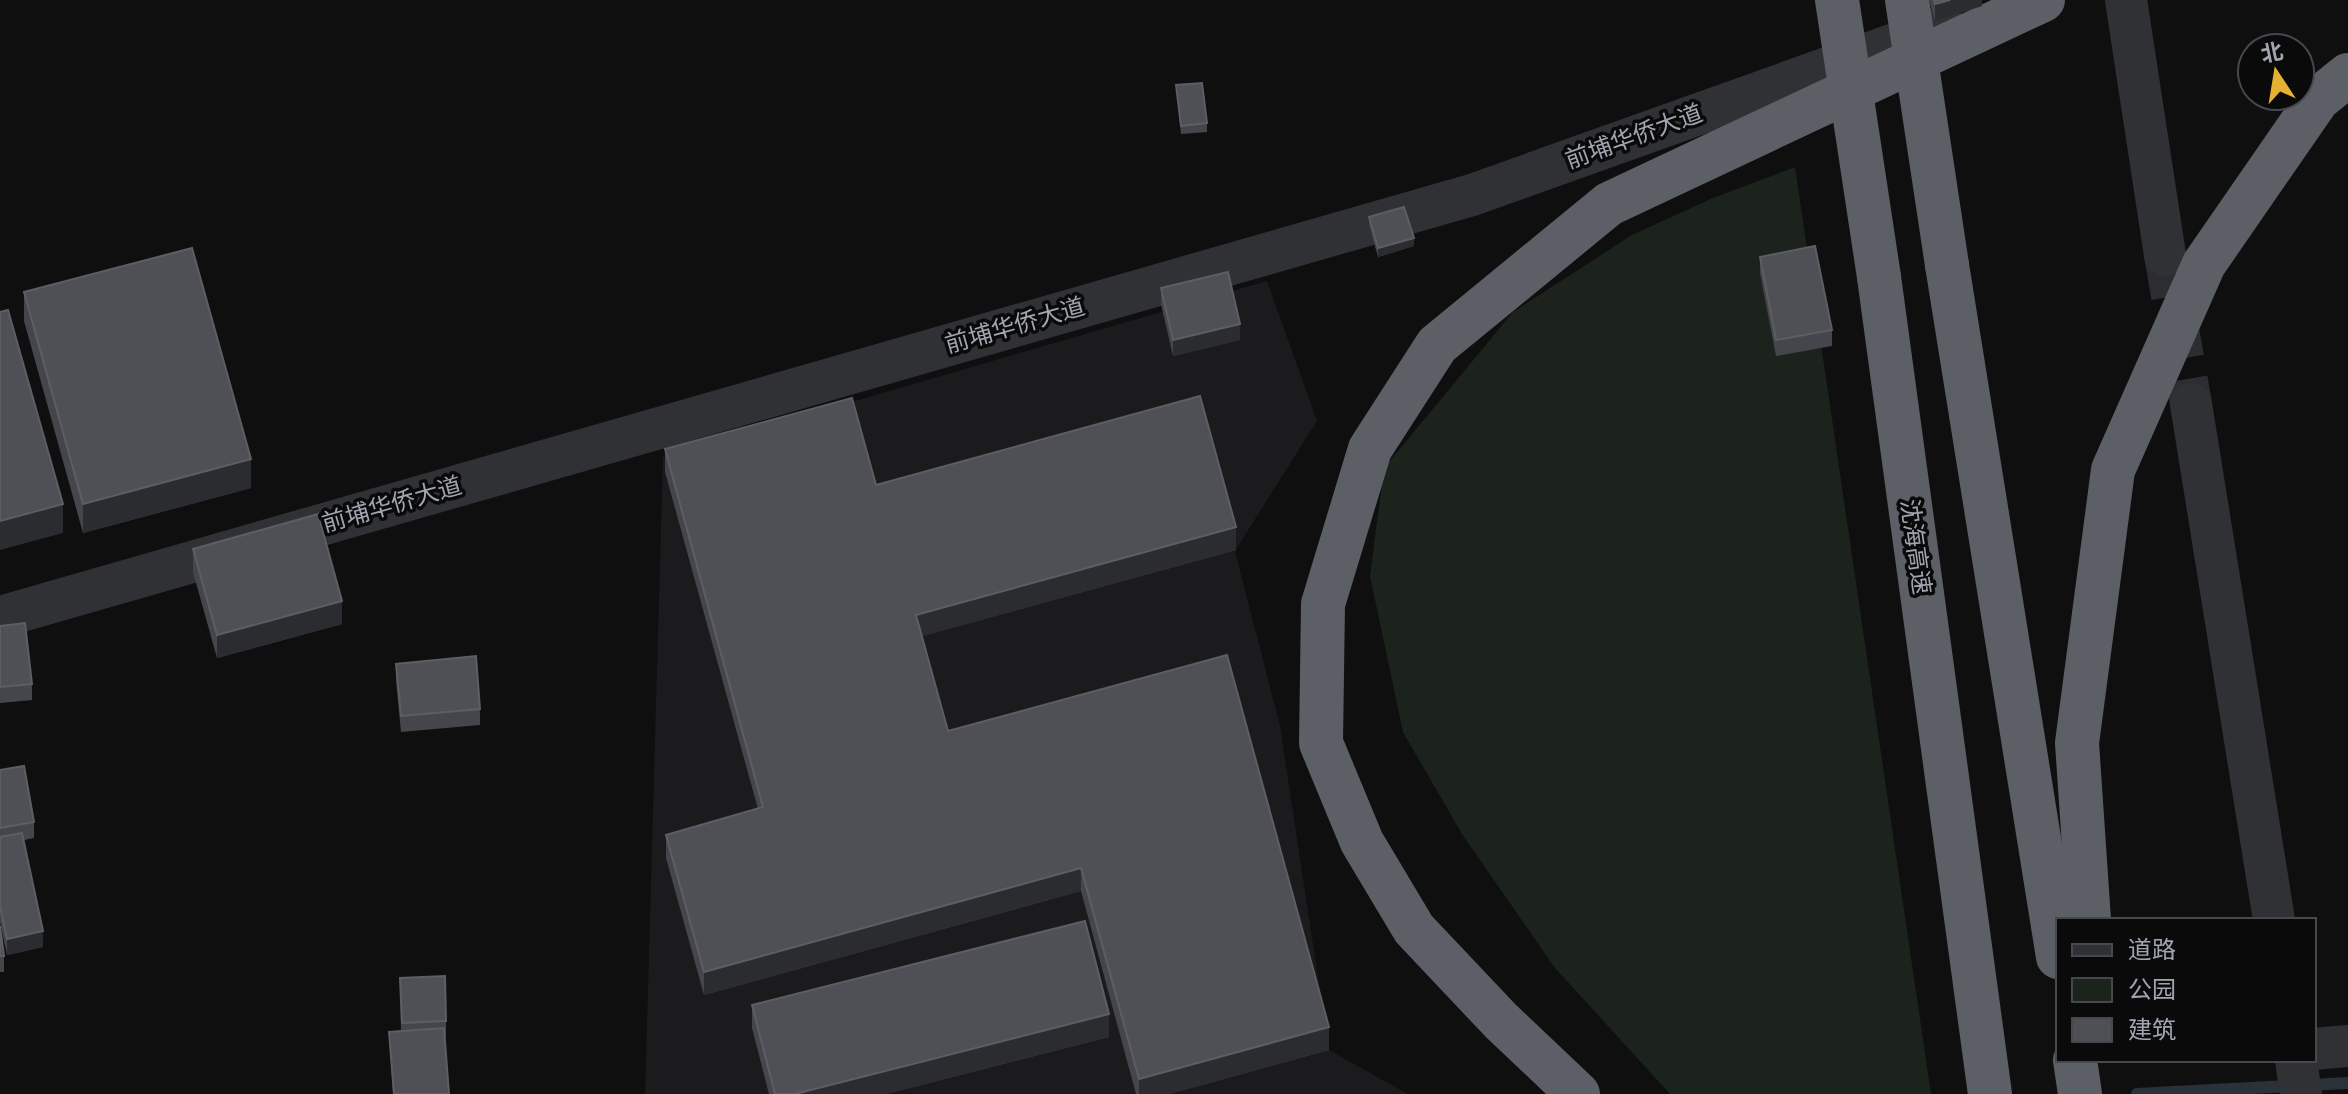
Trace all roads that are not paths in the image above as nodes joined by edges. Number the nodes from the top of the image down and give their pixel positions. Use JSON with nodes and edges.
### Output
{"nodes":[{"id":1,"x":1837,"y":0,"type":"edge"},
{"id":2,"x":1907,"y":0,"type":"edge"},
{"id":3,"x":2018,"y":0,"type":"edge"},
{"id":4,"x":2043,"y":0,"type":"edge"},
{"id":5,"x":2126,"y":0,"type":"edge"},
{"id":6,"x":2348,"y":75,"type":"edge"},
{"id":7,"x":2165,"y":255,"type":"tunnel mouth"},
{"id":8,"x":2191,"y":404,"type":"tunnel mouth"},
{"id":9,"x":0,"y":617,"type":"edge"},
{"id":10,"x":2089,"y":918,"type":"edge"},
{"id":11,"x":2274,"y":918,"type":"edge"},
{"id":12,"x":2056,"y":945,"type":"edge"},
{"id":13,"x":2348,"y":1046,"type":"edge"},
{"id":14,"x":2316,"y":1061,"type":"edge"},
{"id":15,"x":2075,"y":1062,"type":"edge"},
{"id":16,"x":2099,"y":1062,"type":"edge"},
{"id":17,"x":1578,"y":1094,"type":"edge"},
{"id":18,"x":1990,"y":1094,"type":"edge"},
{"id":19,"x":2080,"y":1094,"type":"edge"},
{"id":20,"x":2101,"y":1094,"type":"edge"}],
"edges":[{"from":1,"to":18,"type":"highway","name":"沈海高速","bridge":true},
{"from":2,"to":12,"type":"highway","bridge":true},
{"from":3,"to":9,"type":"street","name":"前埔华侨大道"},
{"from":4,"to":17,"type":"highway"},
{"from":5,"to":7,"type":"street"},
{"from":6,"to":10,"type":"highway"},
{"from":8,"to":11,"type":"street"},
{"from":13,"to":14,"type":"street"},
{"from":15,"to":19,"type":"highway"},
{"from":16,"to":20,"type":"highway"}]}
